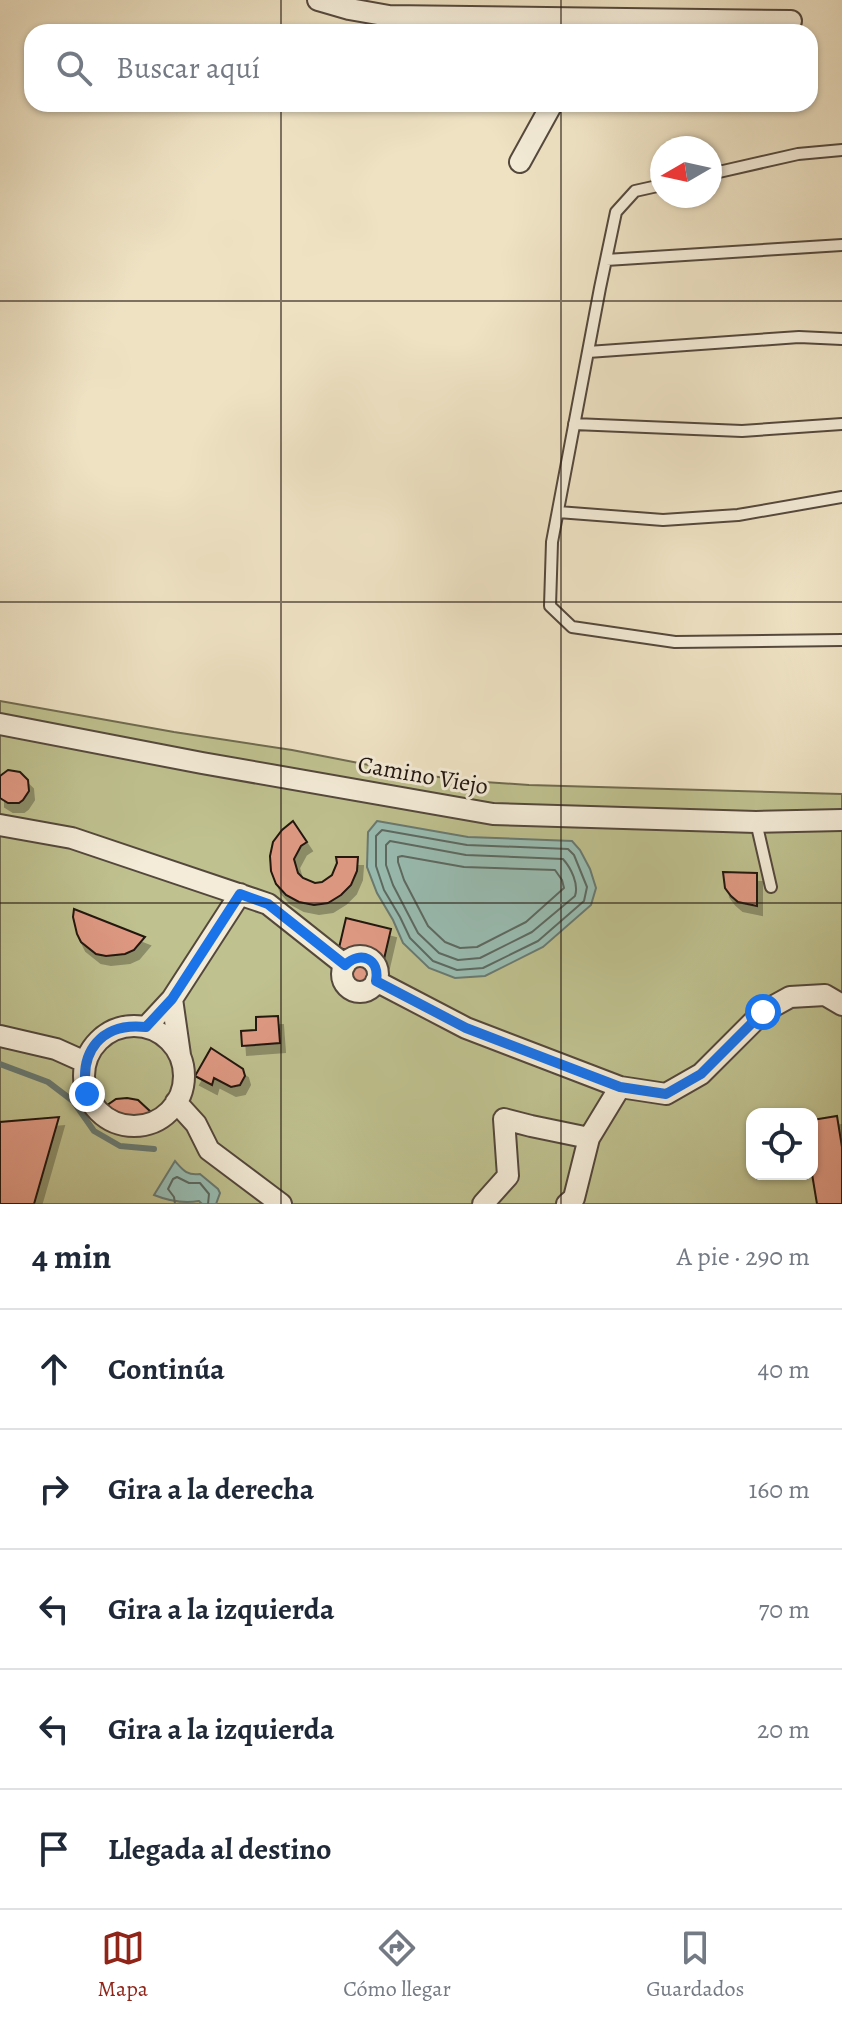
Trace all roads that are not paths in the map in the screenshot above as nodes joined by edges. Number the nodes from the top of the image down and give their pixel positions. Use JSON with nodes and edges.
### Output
{"nodes":[{"id":1,"x":323,"y":1,"type":"edge"},
{"id":2,"x":572,"y":17,"type":"edge"},
{"id":3,"x":791,"y":21,"type":"dead end"},
{"id":4,"x":548,"y":112,"type":"edge"},
{"id":5,"x":842,"y":150,"type":"edge"},
{"id":6,"x":520,"y":162,"type":"dead end"},
{"id":7,"x":722,"y":171,"type":"edge"},
{"id":8,"x":650,"y":188,"type":"edge"},
{"id":9,"x":842,"y":245,"type":"edge"},
{"id":10,"x":606,"y":260,"type":"junction"},
{"id":11,"x":842,"y":339,"type":"edge"},
{"id":12,"x":588,"y":352,"type":"junction"},
{"id":13,"x":574,"y":424,"type":"junction"},
{"id":14,"x":842,"y":424,"type":"edge"},
{"id":15,"x":842,"y":497,"type":"edge"},
{"id":16,"x":558,"y":512,"type":"junction"},
{"id":17,"x":842,"y":640,"type":"edge"},
{"id":18,"x":0,"y":724,"type":"edge"},
{"id":19,"x":842,"y":820,"type":"edge"},
{"id":20,"x":756,"y":822,"type":"junction"},
{"id":21,"x":0,"y":825,"type":"edge"},
{"id":22,"x":771,"y":887,"type":"dead end"},
{"id":23,"x":240,"y":894,"type":"junction"},
{"id":24,"x":172,"y":999,"type":"junction"},
{"id":25,"x":842,"y":1005,"type":"edge"},
{"id":26,"x":146,"y":1027,"type":"junction"},
{"id":27,"x":0,"y":1036,"type":"edge"},
{"id":28,"x":180,"y":1057,"type":"junction"},
{"id":29,"x":85,"y":1062,"type":"junction"},
{"id":30,"x":620,"y":1087,"type":"junction"},
{"id":31,"x":176,"y":1102,"type":"junction"},
{"id":32,"x":589,"y":1138,"type":"junction"},
{"id":33,"x":281,"y":1204,"type":"edge"},
{"id":34,"x":483,"y":1204,"type":"edge"},
{"id":35,"x":567,"y":1204,"type":"edge"}],
"edges":[{"from":1,"to":2,"type":"street"},
{"from":2,"to":3,"type":"street"},
{"from":4,"to":6,"type":"street"},
{"from":5,"to":7,"type":"lane"},
{"from":8,"to":10,"type":"lane"},
{"from":9,"to":10,"type":"lane"},
{"from":10,"to":12,"type":"lane"},
{"from":11,"to":12,"type":"lane"},
{"from":12,"to":13,"type":"lane"},
{"from":13,"to":14,"type":"lane"},
{"from":13,"to":16,"type":"lane"},
{"from":15,"to":16,"type":"lane"},
{"from":16,"to":17,"type":"lane"},
{"from":18,"to":20,"type":"street","name":"Camino Viejo"},
{"from":19,"to":20,"type":"street","name":"Camino Viejo"},
{"from":20,"to":22,"type":"lane"},
{"from":21,"to":23,"type":"street"},
{"from":23,"to":24,"type":"street"},
{"from":23,"to":30,"type":"street"},
{"from":24,"to":26,"type":"street"},
{"from":24,"to":28,"type":"street"},
{"from":25,"to":30,"type":"street"},
{"from":26,"to":28,"type":"street"},
{"from":26,"to":29,"type":"street"},
{"from":27,"to":29,"type":"street"},
{"from":28,"to":31,"type":"street"},
{"from":29,"to":31,"type":"street"},
{"from":30,"to":32,"type":"street"},
{"from":31,"to":33,"type":"street"},
{"from":32,"to":34,"type":"street"},
{"from":32,"to":35,"type":"street"}]}
